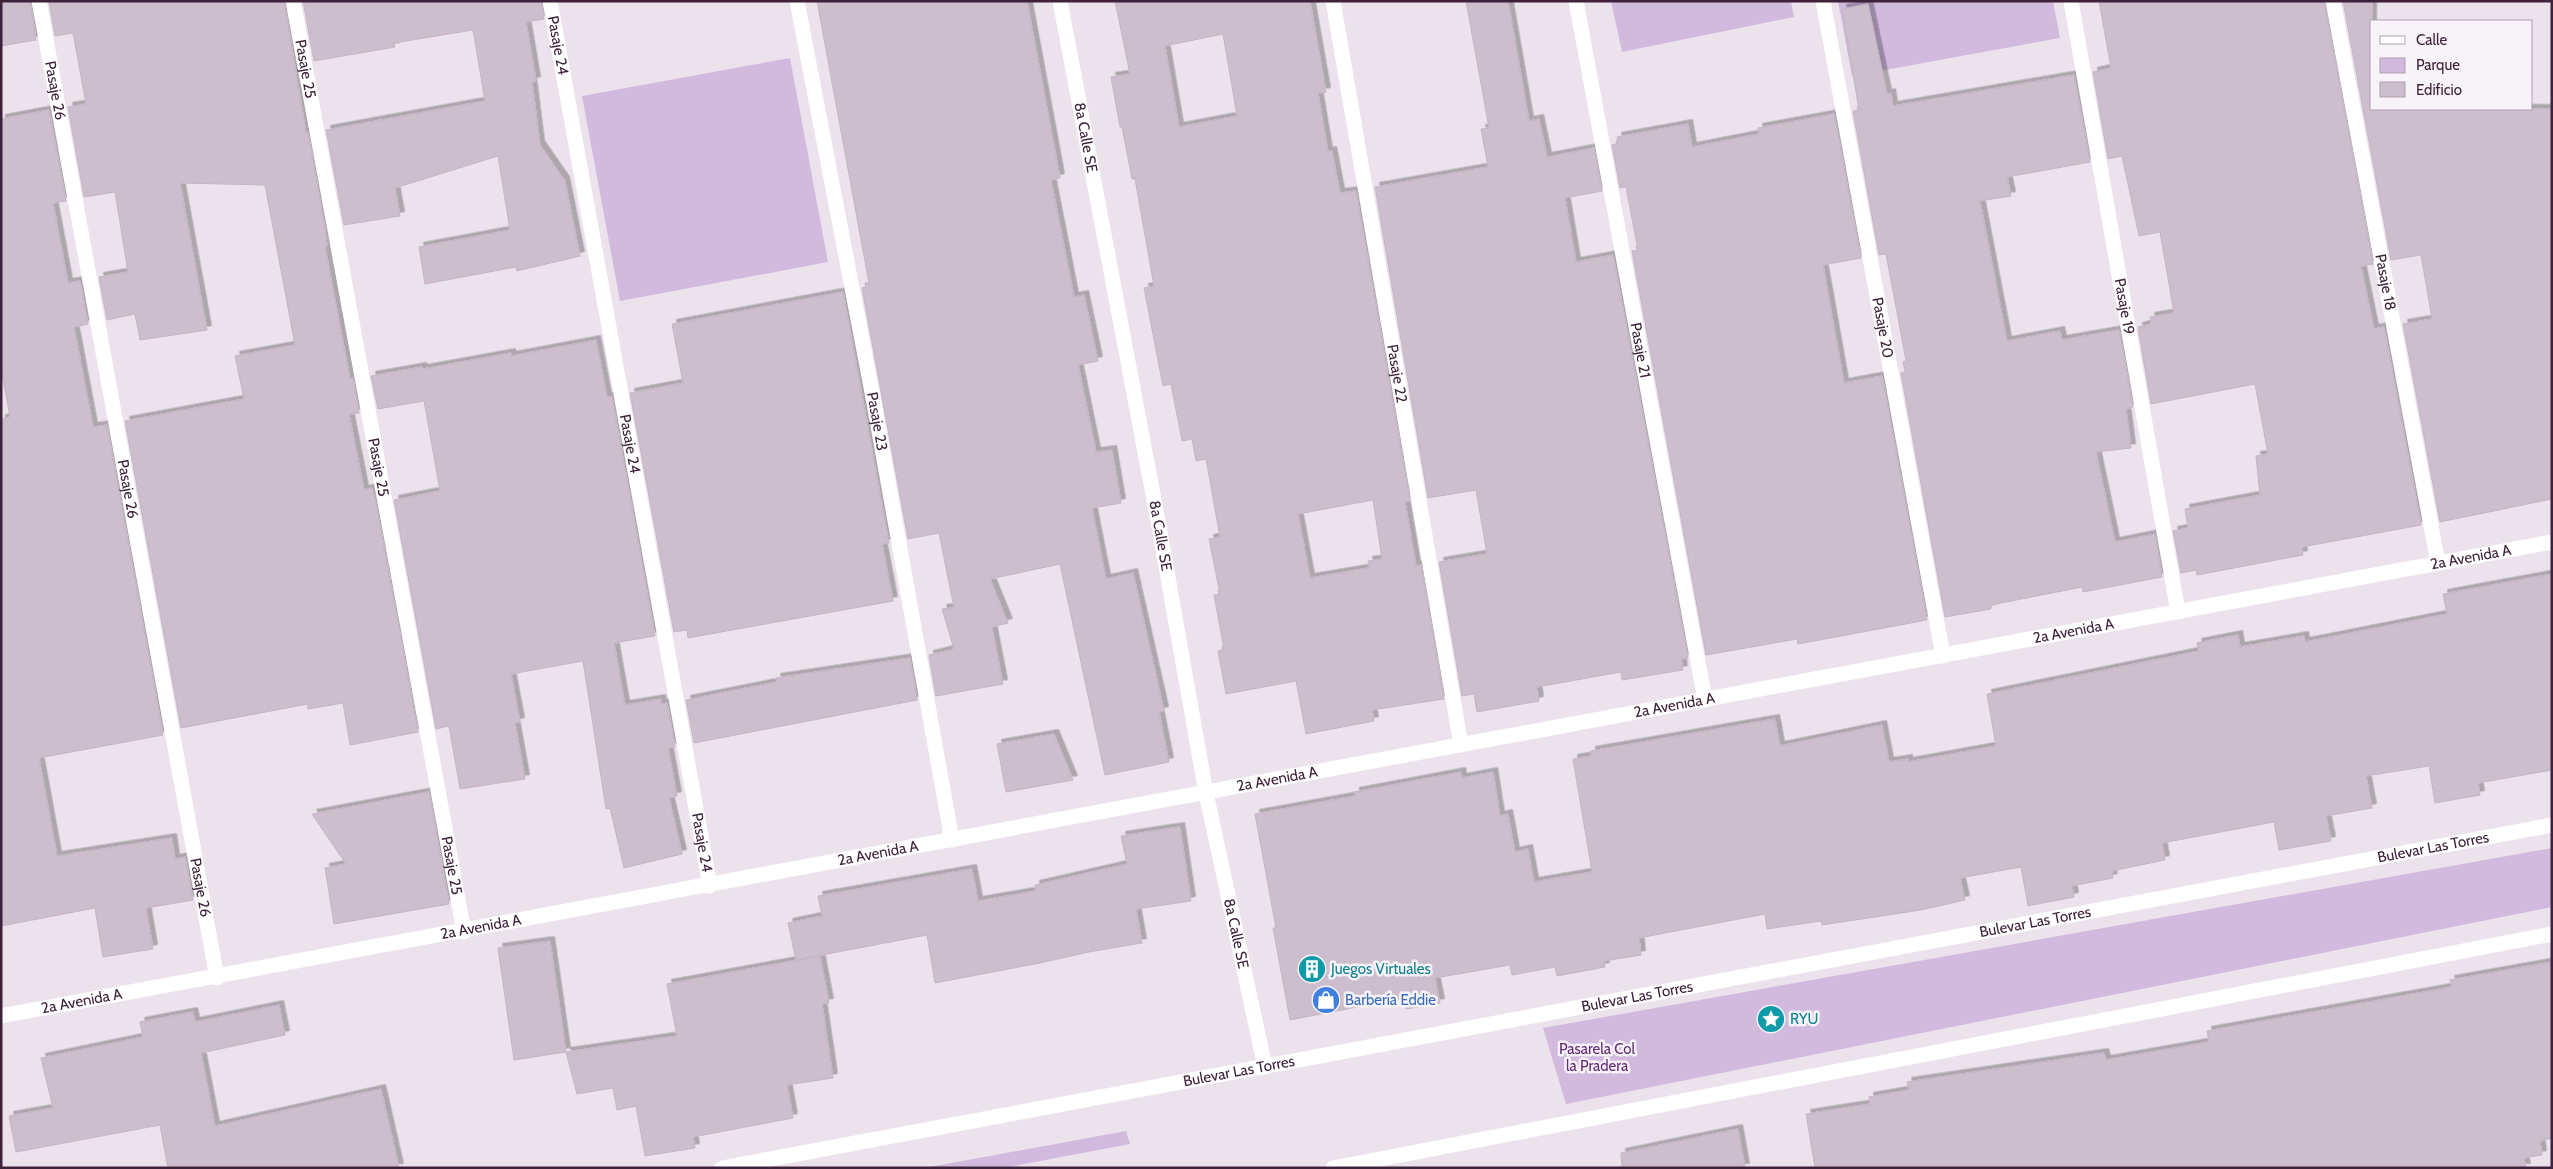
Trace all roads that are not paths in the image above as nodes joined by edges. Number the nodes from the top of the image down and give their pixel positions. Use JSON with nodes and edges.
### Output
{"nodes":[{"id":1,"x":38,"y":1,"type":"edge"},
{"id":2,"x":293,"y":1,"type":"edge"},
{"id":3,"x":550,"y":1,"type":"edge"},
{"id":4,"x":798,"y":1,"type":"edge"},
{"id":5,"x":1060,"y":1,"type":"edge"},
{"id":6,"x":1333,"y":1,"type":"edge"},
{"id":7,"x":1576,"y":1,"type":"edge"},
{"id":8,"x":1823,"y":1,"type":"edge"},
{"id":9,"x":2071,"y":1,"type":"edge"},
{"id":10,"x":2333,"y":1,"type":"edge"},
{"id":11,"x":2552,"y":542,"type":"edge"},
{"id":12,"x":2438,"y":563,"type":"junction"},
{"id":13,"x":2178,"y":612,"type":"junction"},
{"id":14,"x":1943,"y":656,"type":"junction"},
{"id":15,"x":1705,"y":700,"type":"junction"},
{"id":16,"x":1461,"y":745,"type":"junction"},
{"id":17,"x":1206,"y":793,"type":"junction"},
{"id":18,"x":2552,"y":826,"type":"edge"},
{"id":19,"x":952,"y":840,"type":"junction"},
{"id":20,"x":710,"y":886,"type":"junction"},
{"id":21,"x":464,"y":932,"type":"junction"},
{"id":22,"x":2552,"y":934,"type":"edge"},
{"id":23,"x":217,"y":978,"type":"junction"},
{"id":24,"x":1,"y":1016,"type":"edge"},
{"id":25,"x":1265,"y":1067,"type":"junction"},
{"id":26,"x":722,"y":1168,"type":"edge"},
{"id":27,"x":1333,"y":1168,"type":"edge"}],
"edges":[{"from":1,"to":23,"type":"street","name":"Pasaje 26"},
{"from":2,"to":21,"type":"street","name":"Pasaje 25"},
{"from":3,"to":20,"type":"street","name":"Pasaje 24"},
{"from":4,"to":19,"type":"street","name":"Pasaje 23"},
{"from":5,"to":17,"type":"street","name":"8a Calle SE"},
{"from":6,"to":16,"type":"street","name":"Pasaje 22"},
{"from":7,"to":15,"type":"street","name":"Pasaje 21"},
{"from":8,"to":14,"type":"street","name":"Pasaje 20"},
{"from":9,"to":13,"type":"street","name":"Pasaje 19"},
{"from":10,"to":12,"type":"street","name":"Pasaje 18"},
{"from":11,"to":12,"type":"street","name":"2a Avenida A"},
{"from":12,"to":13,"type":"street","name":"2a Avenida A"},
{"from":13,"to":14,"type":"street","name":"2a Avenida A"},
{"from":14,"to":15,"type":"street","name":"2a Avenida A"},
{"from":15,"to":16,"type":"street","name":"2a Avenida A"},
{"from":16,"to":17,"type":"street","name":"2a Avenida A"},
{"from":17,"to":19,"type":"street","name":"2a Avenida A"},
{"from":17,"to":25,"type":"street","name":"8a Calle SE"},
{"from":18,"to":25,"type":"street","name":"Bulevar Las Torres"},
{"from":19,"to":20,"type":"street","name":"2a Avenida A"},
{"from":20,"to":21,"type":"street","name":"2a Avenida A"},
{"from":21,"to":23,"type":"street","name":"2a Avenida A"},
{"from":22,"to":27,"type":"street"},
{"from":23,"to":24,"type":"street","name":"2a Avenida A"},
{"from":25,"to":26,"type":"street","name":"Bulevar Las Torres"}]}
